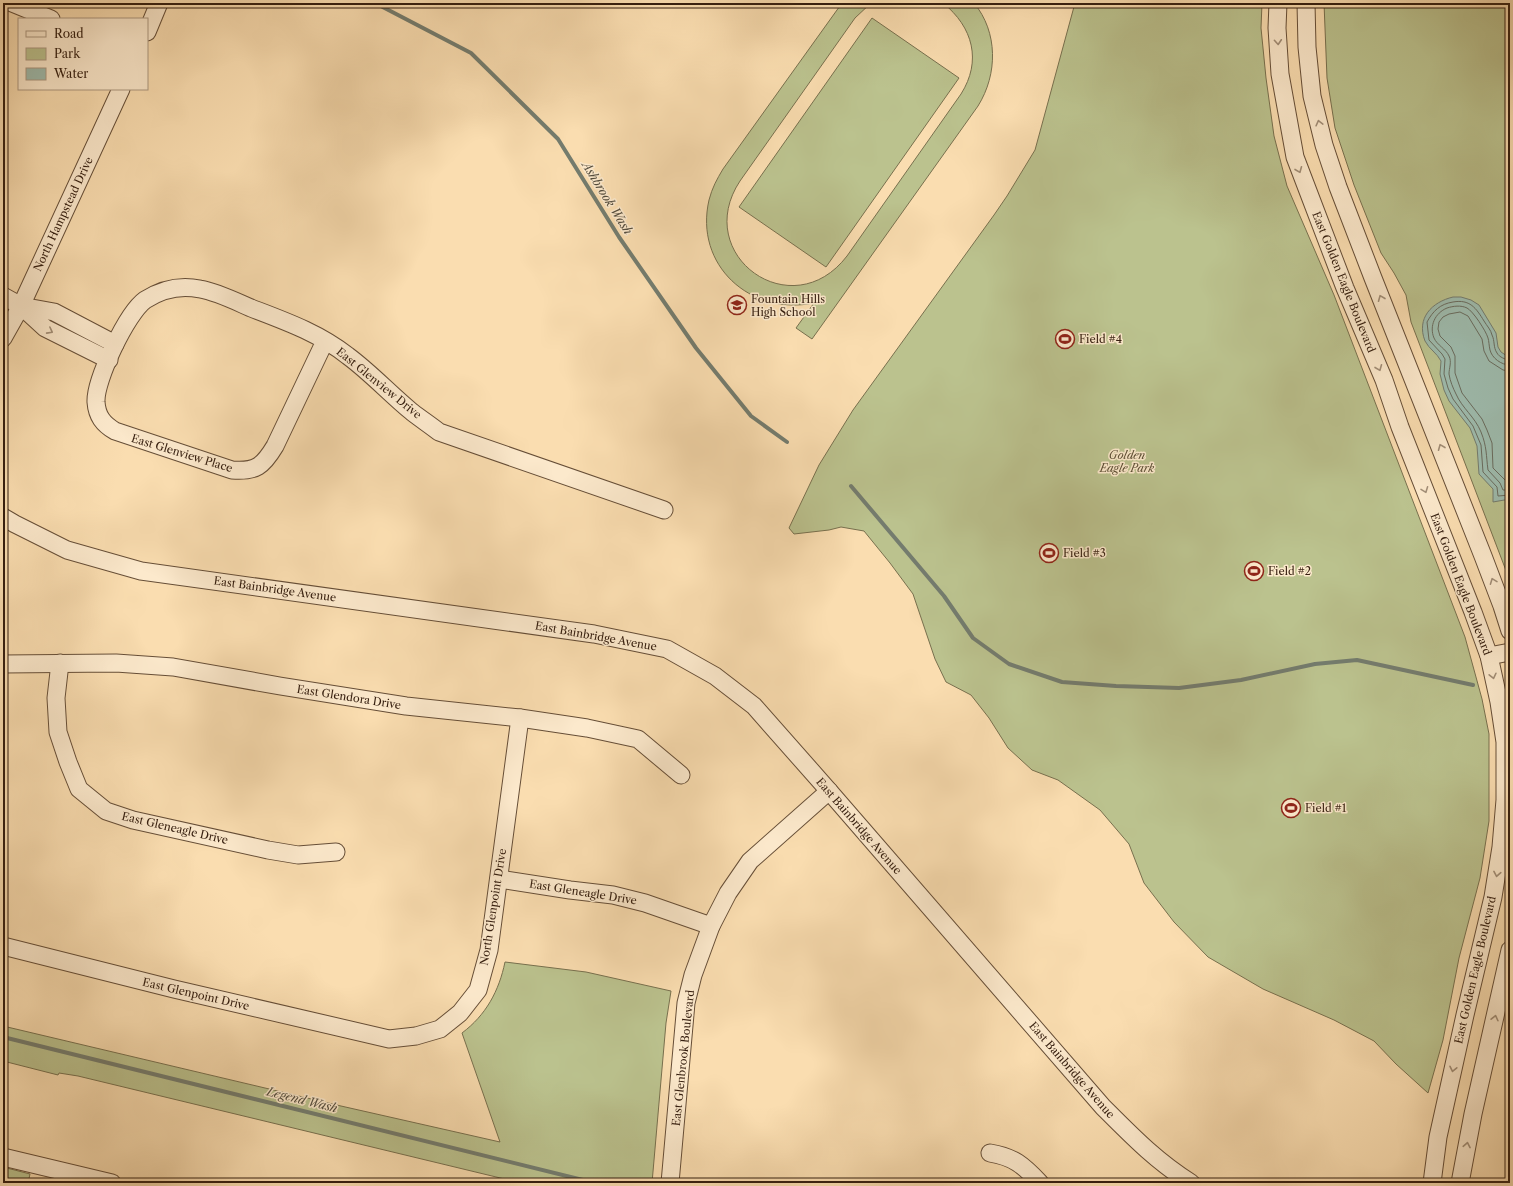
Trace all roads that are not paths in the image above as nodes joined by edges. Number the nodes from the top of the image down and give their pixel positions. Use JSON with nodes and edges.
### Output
{"nodes":[{"id":1,"x":12,"y":3,"type":"edge"},
{"id":2,"x":160,"y":3,"type":"edge"},
{"id":3,"x":1278,"y":3,"type":"edge"},
{"id":4,"x":1306,"y":3,"type":"edge"},
{"id":5,"x":49,"y":18,"type":"edge"},
{"id":6,"x":148,"y":30,"type":"edge"},
{"id":7,"x":121,"y":90,"type":"edge"},
{"id":8,"x":3,"y":296,"type":"edge"},
{"id":9,"x":21,"y":306,"type":"junction"},
{"id":10,"x":3,"y":338,"type":"edge"},
{"id":11,"x":325,"y":340,"type":"junction"},
{"id":12,"x":112,"y":352,"type":"junction"},
{"id":13,"x":664,"y":510,"type":"dead end"},
{"id":14,"x":3,"y":517,"type":"edge"},
{"id":15,"x":1510,"y":632,"type":"edge"},
{"id":16,"x":1482,"y":638,"type":"junction"},
{"id":17,"x":1510,"y":652,"type":"edge"},
{"id":18,"x":1489,"y":656,"type":"junction"},
{"id":19,"x":60,"y":663,"type":"junction"},
{"id":20,"x":3,"y":664,"type":"edge"},
{"id":21,"x":520,"y":718,"type":"junction"},
{"id":22,"x":681,"y":775,"type":"dead end"},
{"id":23,"x":829,"y":790,"type":"junction"},
{"id":24,"x":336,"y":852,"type":"dead end"},
{"id":25,"x":499,"y":879,"type":"junction"},
{"id":26,"x":711,"y":926,"type":"junction"},
{"id":27,"x":3,"y":946,"type":"edge"},
{"id":28,"x":1510,"y":950,"type":"edge"},
{"id":29,"x":389,"y":1038,"type":"joint"},
{"id":30,"x":990,"y":1153,"type":"dead end"},
{"id":31,"x":3,"y":1157,"type":"edge"},
{"id":32,"x":112,"y":1183,"type":"edge"},
{"id":33,"x":670,"y":1183,"type":"edge"},
{"id":34,"x":1040,"y":1183,"type":"edge"},
{"id":35,"x":1190,"y":1183,"type":"edge"},
{"id":36,"x":1432,"y":1183,"type":"edge"},
{"id":37,"x":1460,"y":1183,"type":"edge"}],
"edges":[{"from":1,"to":5,"type":"street"},
{"from":2,"to":6,"type":"street"},
{"from":3,"to":16,"type":"street","name":"East Golden Eagle Boulevard","one_way":true},
{"from":15,"to":4,"type":"street","one_way":true},
{"from":7,"to":9,"type":"street","name":"North Hampstead Drive"},
{"from":8,"to":9,"type":"street"},
{"from":9,"to":10,"type":"street","name":"North Hampstead Drive"},
{"from":9,"to":12,"type":"street"},
{"from":11,"to":12,"type":"street","name":"East Glenview Drive"},
{"from":11,"to":12,"type":"street","name":"East Glenview Place"},
{"from":11,"to":13,"type":"street","name":"East Glenview Drive"},
{"from":14,"to":23,"type":"street","name":"East Bainbridge Avenue"},
{"from":15,"to":16,"type":"street"},
{"from":16,"to":18,"type":"street","name":"East Golden Eagle Boulevard"},
{"from":17,"to":18,"type":"street"},
{"from":18,"to":36,"type":"street","name":"East Golden Eagle Boulevard","one_way":true},
{"from":19,"to":20,"type":"street","name":"East Glendora Drive"},
{"from":19,"to":21,"type":"street","name":"East Glendora Drive"},
{"from":19,"to":24,"type":"street","name":"East Gleneagle Drive"},
{"from":21,"to":22,"type":"street","name":"East Glendora Drive"},
{"from":21,"to":25,"type":"street","name":"North Glenpoint Drive"},
{"from":23,"to":26,"type":"street","name":"East Glenbrook Boulevard"},
{"from":23,"to":35,"type":"street","name":"East Bainbridge Avenue"},
{"from":25,"to":26,"type":"street","name":"East Gleneagle Drive"},
{"from":25,"to":29,"type":"street","name":"North Glenpoint Drive"},
{"from":26,"to":33,"type":"street","name":"East Glenbrook Boulevard"},
{"from":27,"to":29,"type":"street","name":"East Glenpoint Drive"},
{"from":37,"to":28,"type":"street","one_way":true},
{"from":30,"to":34,"type":"street"},
{"from":31,"to":32,"type":"street"}]}
